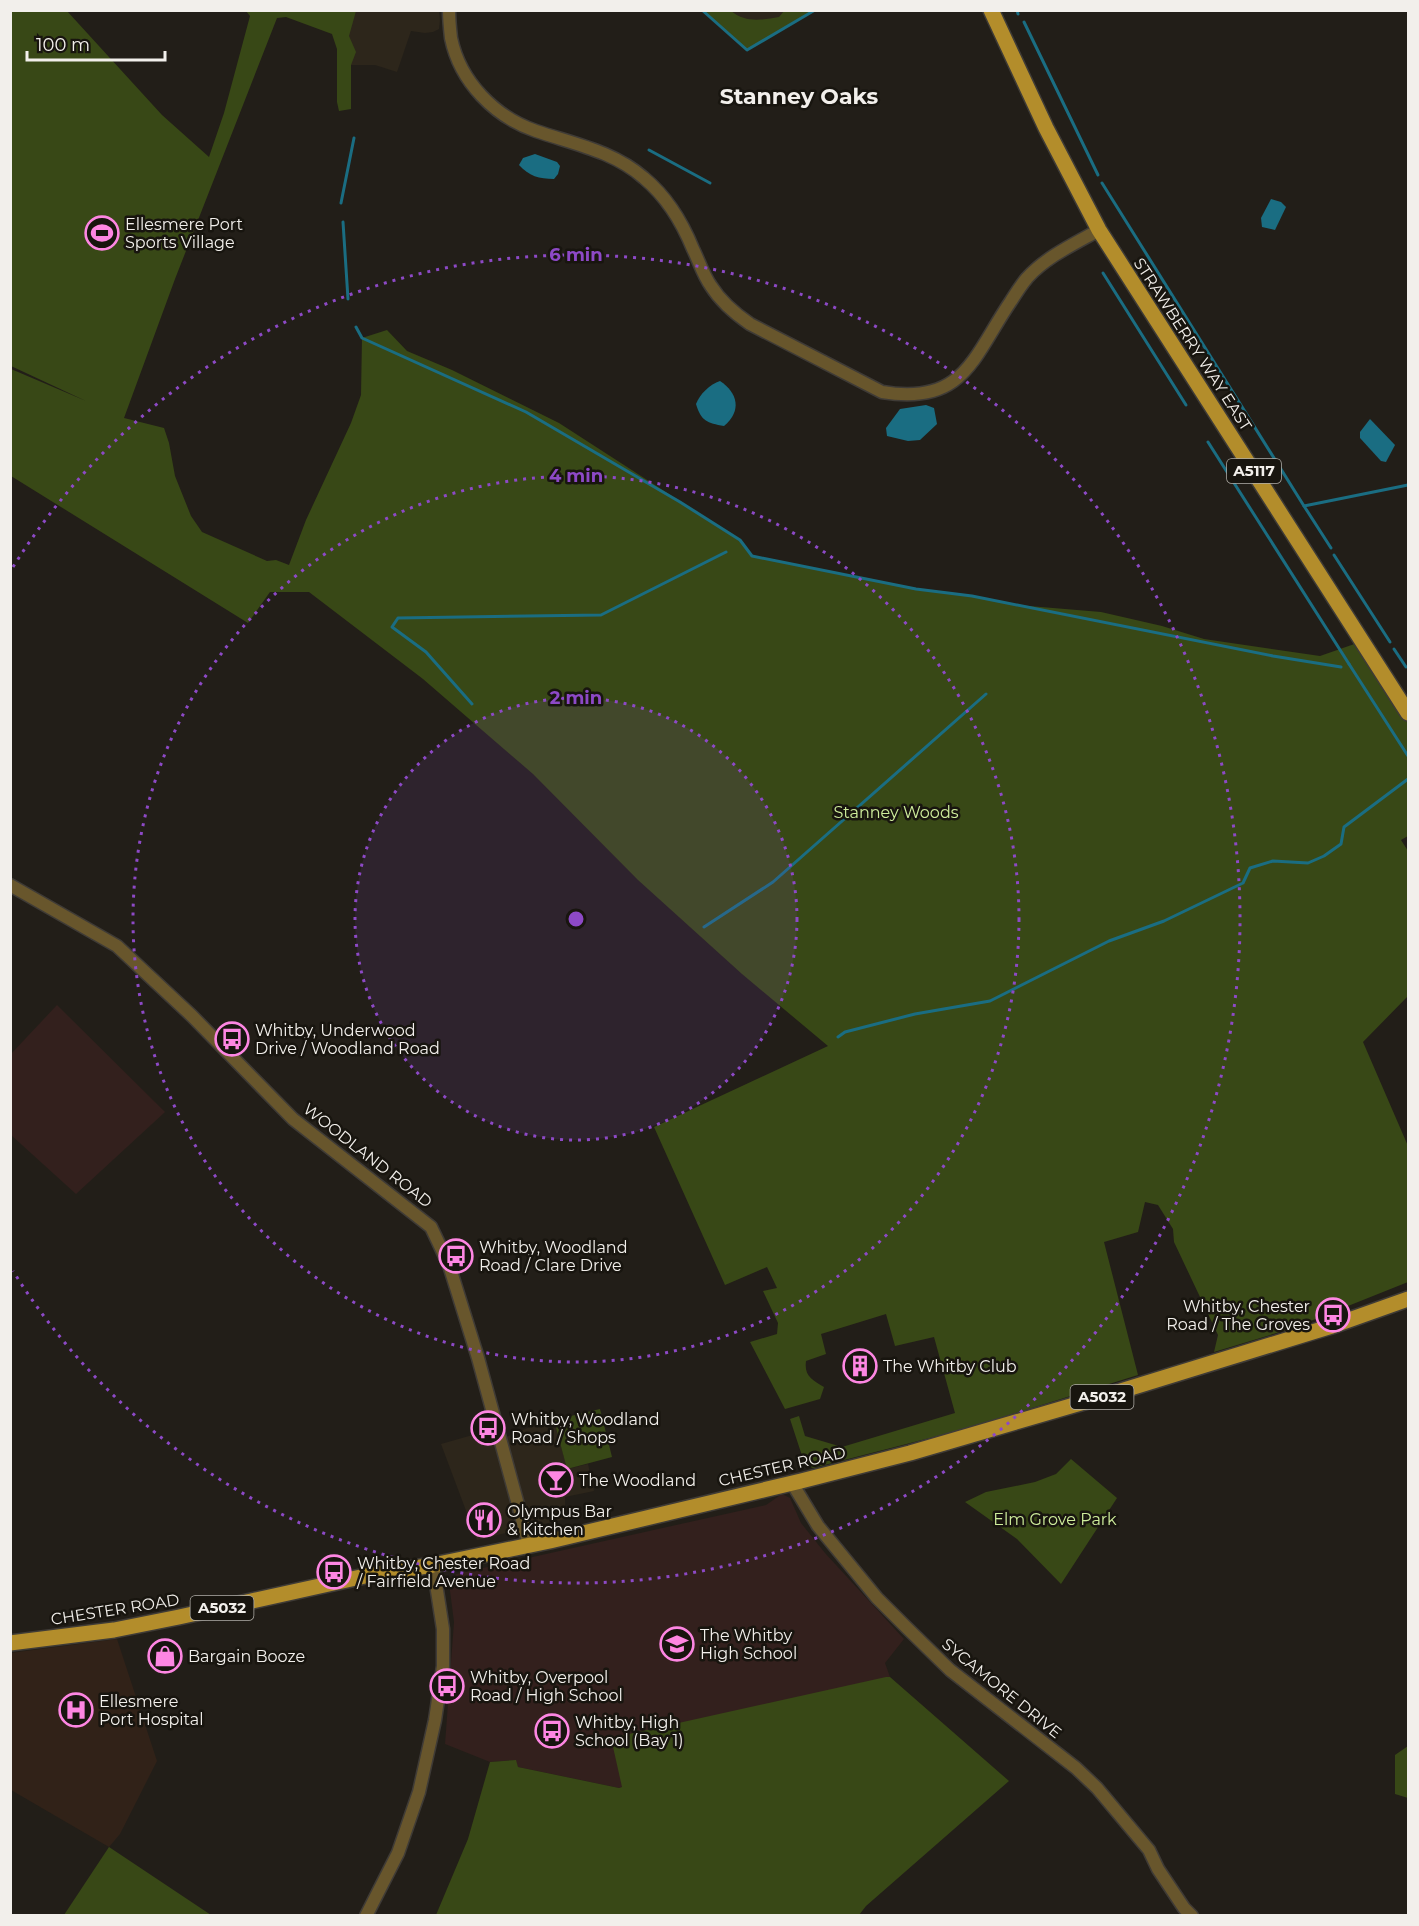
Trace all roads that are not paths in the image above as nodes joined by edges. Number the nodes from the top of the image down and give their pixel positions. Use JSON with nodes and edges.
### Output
{"nodes":[{"id":1,"x":448,"y":10,"type":"edge"},
{"id":2,"x":991,"y":10,"type":"edge"},
{"id":3,"x":1099,"y":230,"type":"junction"},
{"id":4,"x":1408,"y":713,"type":"edge"},
{"id":5,"x":10,"y":885,"type":"edge"},
{"id":6,"x":1408,"y":1299,"type":"edge"},
{"id":7,"x":792,"y":1483,"type":"junction"},
{"id":8,"x":529,"y":1545,"type":"junction"},
{"id":9,"x":433,"y":1565,"type":"junction"},
{"id":10,"x":10,"y":1643,"type":"edge"},
{"id":11,"x":366,"y":1916,"type":"edge"},
{"id":12,"x":1192,"y":1916,"type":"edge"}],
"edges":[{"from":1,"to":3,"type":"street"},
{"from":2,"to":3,"type":"main road","name":"STRAWBERRY WAY EAST","number":"A5117"},
{"from":3,"to":4,"type":"main road","name":"STRAWBERRY WAY EAST","number":"A5117"},
{"from":5,"to":8,"type":"street","name":"WOODLAND ROAD"},
{"from":6,"to":7,"type":"main road","name":"CHESTER ROAD","number":"A5032"},
{"from":7,"to":8,"type":"main road","name":"CHESTER ROAD","number":"A5032"},
{"from":7,"to":12,"type":"street","name":"SYCAMORE DRIVE"},
{"from":8,"to":9,"type":"main road","name":"CHESTER ROAD","number":"A5032"},
{"from":9,"to":10,"type":"main road","name":"CHESTER ROAD","number":"A5032"},
{"from":9,"to":11,"type":"street"}]}
